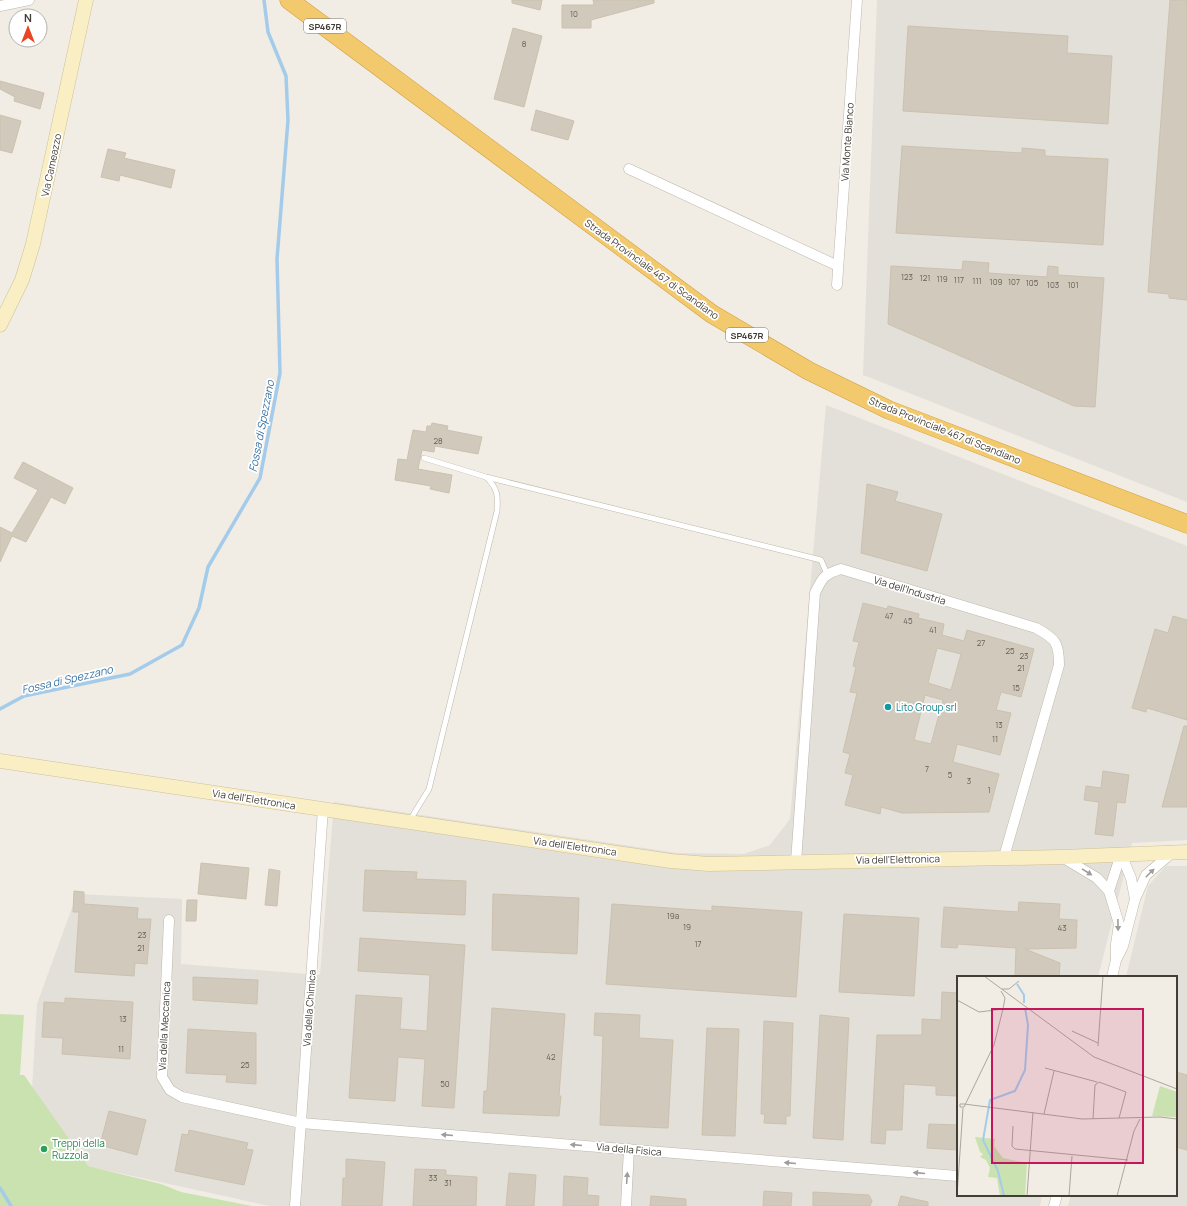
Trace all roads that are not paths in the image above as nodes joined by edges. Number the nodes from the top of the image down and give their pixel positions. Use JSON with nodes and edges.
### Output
{"nodes":[{"id":1,"x":29,"y":0,"type":"edge"},
{"id":2,"x":86,"y":0,"type":"edge"},
{"id":3,"x":289,"y":0,"type":"edge"},
{"id":4,"x":857,"y":0,"type":"edge"},
{"id":5,"x":0,"y":6,"type":"edge"},
{"id":6,"x":629,"y":169,"type":"dead end"},
{"id":7,"x":838,"y":266,"type":"junction"},
{"id":8,"x":837,"y":285,"type":"dead end"},
{"id":9,"x":0,"y":325,"type":"edge"},
{"id":10,"x":424,"y":458,"type":"dead end"},
{"id":11,"x":486,"y":477,"type":"junction"},
{"id":12,"x":1187,"y":524,"type":"edge"},
{"id":13,"x":827,"y":574,"type":"junction"},
{"id":14,"x":6,"y":762,"type":"edge"},
{"id":15,"x":323,"y":809,"type":"junction"},
{"id":16,"x":409,"y":821,"type":"junction"},
{"id":17,"x":1173,"y":852,"type":"junction"},
{"id":18,"x":1187,"y":852,"type":"edge"},
{"id":19,"x":1121,"y":854,"type":"junction"},
{"id":20,"x":1004,"y":857,"type":"junction"},
{"id":21,"x":1062,"y":857,"type":"junction"},
{"id":22,"x":796,"y":862,"type":"junction"},
{"id":23,"x":1109,"y":891,"type":"junction"},
{"id":24,"x":1135,"y":900,"type":"junction"},
{"id":25,"x":169,"y":920,"type":"dead end"},
{"id":26,"x":1116,"y":960,"type":"junction"},
{"id":27,"x":1112,"y":976,"type":"edge"},
{"id":28,"x":301,"y":1123,"type":"junction"},
{"id":29,"x":629,"y":1149,"type":"junction"},
{"id":30,"x":957,"y":1176,"type":"edge"},
{"id":31,"x":1057,"y":1196,"type":"edge"},
{"id":32,"x":295,"y":1206,"type":"edge"},
{"id":33,"x":626,"y":1206,"type":"edge"},
{"id":34,"x":1054,"y":1206,"type":"edge"}],
"edges":[{"from":1,"to":5,"type":"street"},
{"from":2,"to":9,"type":"street","name":"Via Cameazzo"},
{"from":3,"to":12,"type":"highway","name":"Strada Provinciale 467 di Scandiano","number":"SP467R"},
{"from":4,"to":7,"type":"street","name":"Via Monte Bianco"},
{"from":6,"to":7,"type":"street"},
{"from":7,"to":8,"type":"street","name":"Via Monte Bianco"},
{"from":10,"to":11,"type":"lane"},
{"from":11,"to":13,"type":"lane"},
{"from":11,"to":16,"type":"lane"},
{"from":13,"to":20,"type":"street","name":"Via dell'Industria"},
{"from":13,"to":22,"type":"street"},
{"from":14,"to":15,"type":"street","name":"Via dell'Elettronica"},
{"from":15,"to":16,"type":"street","name":"Via dell'Elettronica"},
{"from":15,"to":28,"type":"street","name":"Via della Chimica"},
{"from":16,"to":22,"type":"street","name":"Via dell'Elettronica"},
{"from":17,"to":18,"type":"street","name":"Via dell'Elettronica"},
{"from":17,"to":19,"type":"street","name":"Via dell'Elettronica"},
{"from":24,"to":17,"type":"street","one_way":true},
{"from":19,"to":21,"type":"street","name":"Via dell'Elettronica"},
{"from":19,"to":23,"type":"street"},
{"from":19,"to":24,"type":"street"},
{"from":20,"to":21,"type":"street","name":"Via dell'Elettronica"},
{"from":20,"to":22,"type":"street","name":"Via dell'Elettronica"},
{"from":21,"to":23,"type":"street","one_way":true},
{"from":23,"to":26,"type":"street","one_way":true},
{"from":24,"to":26,"type":"street"},
{"from":25,"to":28,"type":"street","name":"Via della Meccanica"},
{"from":26,"to":27,"type":"street"},
{"from":29,"to":28,"type":"street","name":"Via della Fisica","one_way":true},
{"from":28,"to":32,"type":"street","name":"Via della Chimica"},
{"from":30,"to":29,"type":"street","name":"Via della Fisica","one_way":true},
{"from":33,"to":29,"type":"street","one_way":true},
{"from":31,"to":34,"type":"street"}]}
